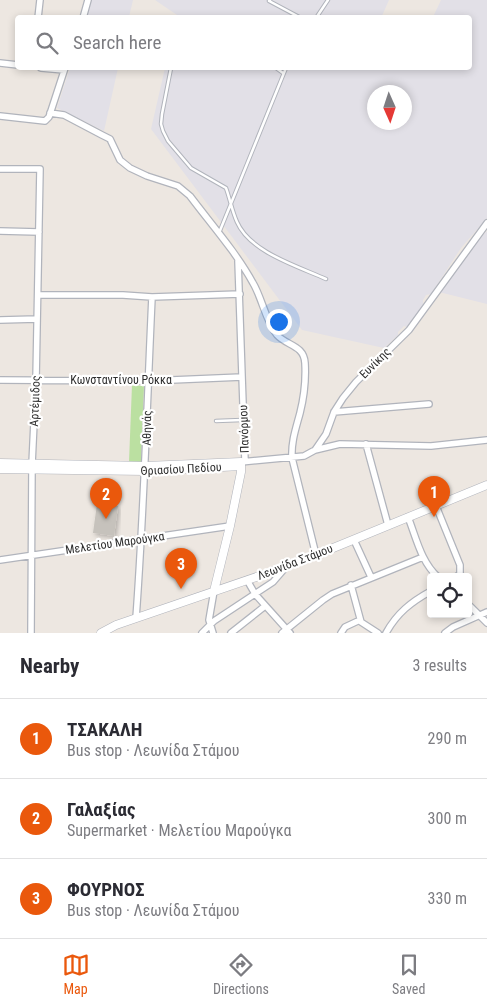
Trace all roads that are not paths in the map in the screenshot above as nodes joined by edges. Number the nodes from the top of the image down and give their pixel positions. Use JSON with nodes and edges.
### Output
{"nodes":[{"id":1,"x":40,"y":0,"type":"edge"},
{"id":2,"x":88,"y":0,"type":"edge"},
{"id":3,"x":270,"y":0,"type":"edge"},
{"id":4,"x":328,"y":0,"type":"edge"},
{"id":5,"x":38,"y":15,"type":"edge"},
{"id":6,"x":84,"y":15,"type":"edge"},
{"id":7,"x":296,"y":15,"type":"edge"},
{"id":8,"x":318,"y":15,"type":"edge"},
{"id":9,"x":0,"y":63,"type":"edge"},
{"id":10,"x":15,"y":65,"type":"edge"},
{"id":11,"x":65,"y":70,"type":"edge"},
{"id":12,"x":171,"y":70,"type":"edge"},
{"id":13,"x":279,"y":70,"type":"edge"},
{"id":14,"x":285,"y":70,"type":"edge"},
{"id":15,"x":284,"y":73,"type":"junction"},
{"id":16,"x":50,"y":113,"type":"junction"},
{"id":17,"x":0,"y":116,"type":"edge"},
{"id":18,"x":0,"y":169,"type":"edge"},
{"id":19,"x":232,"y":204,"type":"junction"},
{"id":20,"x":487,"y":223,"type":"edge"},
{"id":21,"x":0,"y":231,"type":"edge"},
{"id":22,"x":39,"y":232,"type":"junction"},
{"id":23,"x":219,"y":234,"type":"junction"},
{"id":24,"x":238,"y":260,"type":"junction"},
{"id":25,"x":326,"y":279,"type":"dead end"},
{"id":26,"x":240,"y":294,"type":"junction"},
{"id":27,"x":38,"y":295,"type":"junction"},
{"id":28,"x":152,"y":297,"type":"junction"},
{"id":29,"x":37,"y":319,"type":"junction"},
{"id":30,"x":0,"y":320,"type":"edge"},
{"id":31,"x":242,"y":377,"type":"junction"},
{"id":32,"x":0,"y":380,"type":"edge"},
{"id":33,"x":36,"y":380,"type":"junction"},
{"id":34,"x":148,"y":381,"type":"junction"},
{"id":35,"x":429,"y":404,"type":"dead end"},
{"id":36,"x":334,"y":412,"type":"junction"},
{"id":37,"x":244,"y":420,"type":"junction"},
{"id":38,"x":216,"y":421,"type":"dead end"},
{"id":39,"x":487,"y":440,"type":"edge"},
{"id":40,"x":366,"y":444,"type":"junction"},
{"id":41,"x":315,"y":450,"type":"junction"},
{"id":42,"x":292,"y":458,"type":"junction"},
{"id":43,"x":242,"y":463,"type":"junction"},
{"id":44,"x":0,"y":464,"type":"edge"},
{"id":45,"x":32,"y":467,"type":"junction"},
{"id":46,"x":0,"y":469,"type":"edge"},
{"id":47,"x":146,"y":469,"type":"junction"},
{"id":48,"x":487,"y":485,"type":"edge"},
{"id":49,"x":436,"y":506,"type":"junction"},
{"id":50,"x":408,"y":516,"type":"junction"},
{"id":51,"x":388,"y":524,"type":"junction"},
{"id":52,"x":230,"y":526,"type":"junction"},
{"id":53,"x":142,"y":540,"type":"junction"},
{"id":54,"x":354,"y":540,"type":"junction"},
{"id":55,"x":33,"y":555,"type":"junction"},
{"id":56,"x":316,"y":555,"type":"junction"},
{"id":57,"x":423,"y":557,"type":"junction"},
{"id":58,"x":0,"y":560,"type":"edge"},
{"id":59,"x":288,"y":566,"type":"junction"},
{"id":60,"x":434,"y":573,"type":"edge"},
{"id":61,"x":460,"y":573,"type":"edge"},
{"id":62,"x":371,"y":577,"type":"junction"},
{"id":63,"x":247,"y":580,"type":"junction"},
{"id":64,"x":351,"y":585,"type":"junction"},
{"id":65,"x":214,"y":591,"type":"junction"},
{"id":66,"x":427,"y":593,"type":"edge"},
{"id":67,"x":255,"y":594,"type":"junction"},
{"id":68,"x":265,"y":606,"type":"junction"},
{"id":69,"x":472,"y":608,"type":"edge"},
{"id":70,"x":487,"y":612,"type":"edge"},
{"id":71,"x":479,"y":614,"type":"junction"},
{"id":72,"x":136,"y":618,"type":"junction"},
{"id":73,"x":360,"y":620,"type":"junction"},
{"id":74,"x":487,"y":623,"type":"edge"},
{"id":75,"x":211,"y":625,"type":"junction"},
{"id":76,"x":286,"y":632,"type":"edge"},
{"id":77,"x":31,"y":633,"type":"edge"},
{"id":78,"x":101,"y":633,"type":"edge"},
{"id":79,"x":202,"y":633,"type":"edge"},
{"id":80,"x":214,"y":633,"type":"edge"},
{"id":81,"x":231,"y":633,"type":"edge"},
{"id":82,"x":341,"y":633,"type":"edge"},
{"id":83,"x":378,"y":633,"type":"edge"},
{"id":84,"x":386,"y":633,"type":"edge"},
{"id":85,"x":445,"y":633,"type":"edge"}],
"edges":[{"from":1,"to":5,"type":"street"},
{"from":2,"to":6,"type":"street"},
{"from":3,"to":7,"type":"lane"},
{"from":4,"to":8,"type":"lane"},
{"from":9,"to":10,"type":"street"},
{"from":11,"to":16,"type":"street"},
{"from":12,"to":19,"type":"lane"},
{"from":13,"to":15,"type":"lane"},
{"from":14,"to":15,"type":"lane"},
{"from":15,"to":19,"type":"lane"},
{"from":16,"to":17,"type":"street"},
{"from":16,"to":23,"type":"street"},
{"from":18,"to":22,"type":"street","name":"Αρτέμιδος"},
{"from":19,"to":23,"type":"lane"},
{"from":19,"to":25,"type":"lane"},
{"from":20,"to":36,"type":"street","name":"Ευνίκης"},
{"from":21,"to":22,"type":"street"},
{"from":22,"to":27,"type":"street","name":"Αρτέμιδος"},
{"from":23,"to":24,"type":"street"},
{"from":24,"to":26,"type":"street","name":"Πανόρμου"},
{"from":24,"to":42,"type":"street"},
{"from":26,"to":28,"type":"street"},
{"from":26,"to":31,"type":"street","name":"Πανόρμου"},
{"from":27,"to":28,"type":"street"},
{"from":27,"to":29,"type":"street","name":"Αρτέμιδος"},
{"from":28,"to":34,"type":"street","name":"Αθηνάς"},
{"from":29,"to":30,"type":"street"},
{"from":29,"to":33,"type":"street","name":"Αρτέμιδος"},
{"from":31,"to":34,"type":"street","name":"Κωνσταντίνου Ρόκκα"},
{"from":31,"to":37,"type":"street","name":"Πανόρμου"},
{"from":32,"to":33,"type":"street","name":"Κωνσταντίνου Ρόκκα"},
{"from":33,"to":34,"type":"street","name":"Κωνσταντίνου Ρόκκα"},
{"from":33,"to":45,"type":"street","name":"Αρτέμιδος"},
{"from":34,"to":47,"type":"street","name":"Αθηνάς"},
{"from":35,"to":36,"type":"street"},
{"from":36,"to":41,"type":"street","name":"Ευνίκης"},
{"from":37,"to":38,"type":"lane"},
{"from":37,"to":43,"type":"street","name":"Πανόρμου"},
{"from":39,"to":40,"type":"street"},
{"from":40,"to":41,"type":"street"},
{"from":40,"to":51,"type":"street"},
{"from":41,"to":42,"type":"street"},
{"from":42,"to":43,"type":"street"},
{"from":42,"to":56,"type":"street"},
{"from":43,"to":47,"type":"main road","name":"Θριασίου Πεδίου"},
{"from":43,"to":52,"type":"main road","name":"Πανόρμου"},
{"from":44,"to":45,"type":"main road","name":"Θριασίου Πεδίου"},
{"from":45,"to":46,"type":"main road","name":"Θριασίου Πεδίου"},
{"from":45,"to":47,"type":"main road","name":"Θριασίου Πεδίου"},
{"from":45,"to":55,"type":"street","name":"Αρτέμιδος"},
{"from":47,"to":53,"type":"street","name":"Αθηνάς"},
{"from":48,"to":49,"type":"main road","name":"Λεωνίδα Στάμου"},
{"from":49,"to":50,"type":"main road","name":"Λεωνίδα Στάμου"},
{"from":49,"to":61,"type":"street"},
{"from":50,"to":51,"type":"main road","name":"Λεωνίδα Στάμου"},
{"from":50,"to":57,"type":"street"},
{"from":51,"to":54,"type":"main road","name":"Λεωνίδα Στάμου"},
{"from":52,"to":53,"type":"street","name":"Μελετίου Μαρούγκα"},
{"from":52,"to":65,"type":"main road","name":"Πανόρμου"},
{"from":53,"to":55,"type":"street","name":"Μελετίου Μαρούγκα"},
{"from":53,"to":72,"type":"street","name":"Αθηνάς"},
{"from":54,"to":56,"type":"main road","name":"Λεωνίδα Στάμου"},
{"from":54,"to":62,"type":"street"},
{"from":55,"to":58,"type":"street","name":"Μελετίου Μαρούγκα"},
{"from":55,"to":77,"type":"street","name":"Αρτέμιδος"},
{"from":56,"to":59,"type":"main road","name":"Λεωνίδα Στάμου"},
{"from":57,"to":60,"type":"street"},
{"from":57,"to":62,"type":"street"},
{"from":59,"to":63,"type":"main road","name":"Λεωνίδα Στάμου"},
{"from":59,"to":67,"type":"street"},
{"from":62,"to":64,"type":"street"},
{"from":63,"to":65,"type":"main road","name":"Λεωνίδα Στάμου"},
{"from":63,"to":67,"type":"street"},
{"from":64,"to":73,"type":"street"},
{"from":64,"to":76,"type":"street"},
{"from":65,"to":72,"type":"main road","name":"Λεωνίδα Στάμου"},
{"from":65,"to":75,"type":"street"},
{"from":66,"to":84,"type":"street"},
{"from":67,"to":68,"type":"street"},
{"from":67,"to":75,"type":"street"},
{"from":68,"to":76,"type":"street"},
{"from":68,"to":81,"type":"street"},
{"from":69,"to":71,"type":"street"},
{"from":70,"to":71,"type":"street"},
{"from":71,"to":74,"type":"street"},
{"from":71,"to":85,"type":"street"},
{"from":72,"to":78,"type":"main road","name":"Λεωνίδα Στάμου"},
{"from":73,"to":82,"type":"street"},
{"from":73,"to":83,"type":"street"},
{"from":75,"to":79,"type":"street"},
{"from":75,"to":80,"type":"street"}]}
